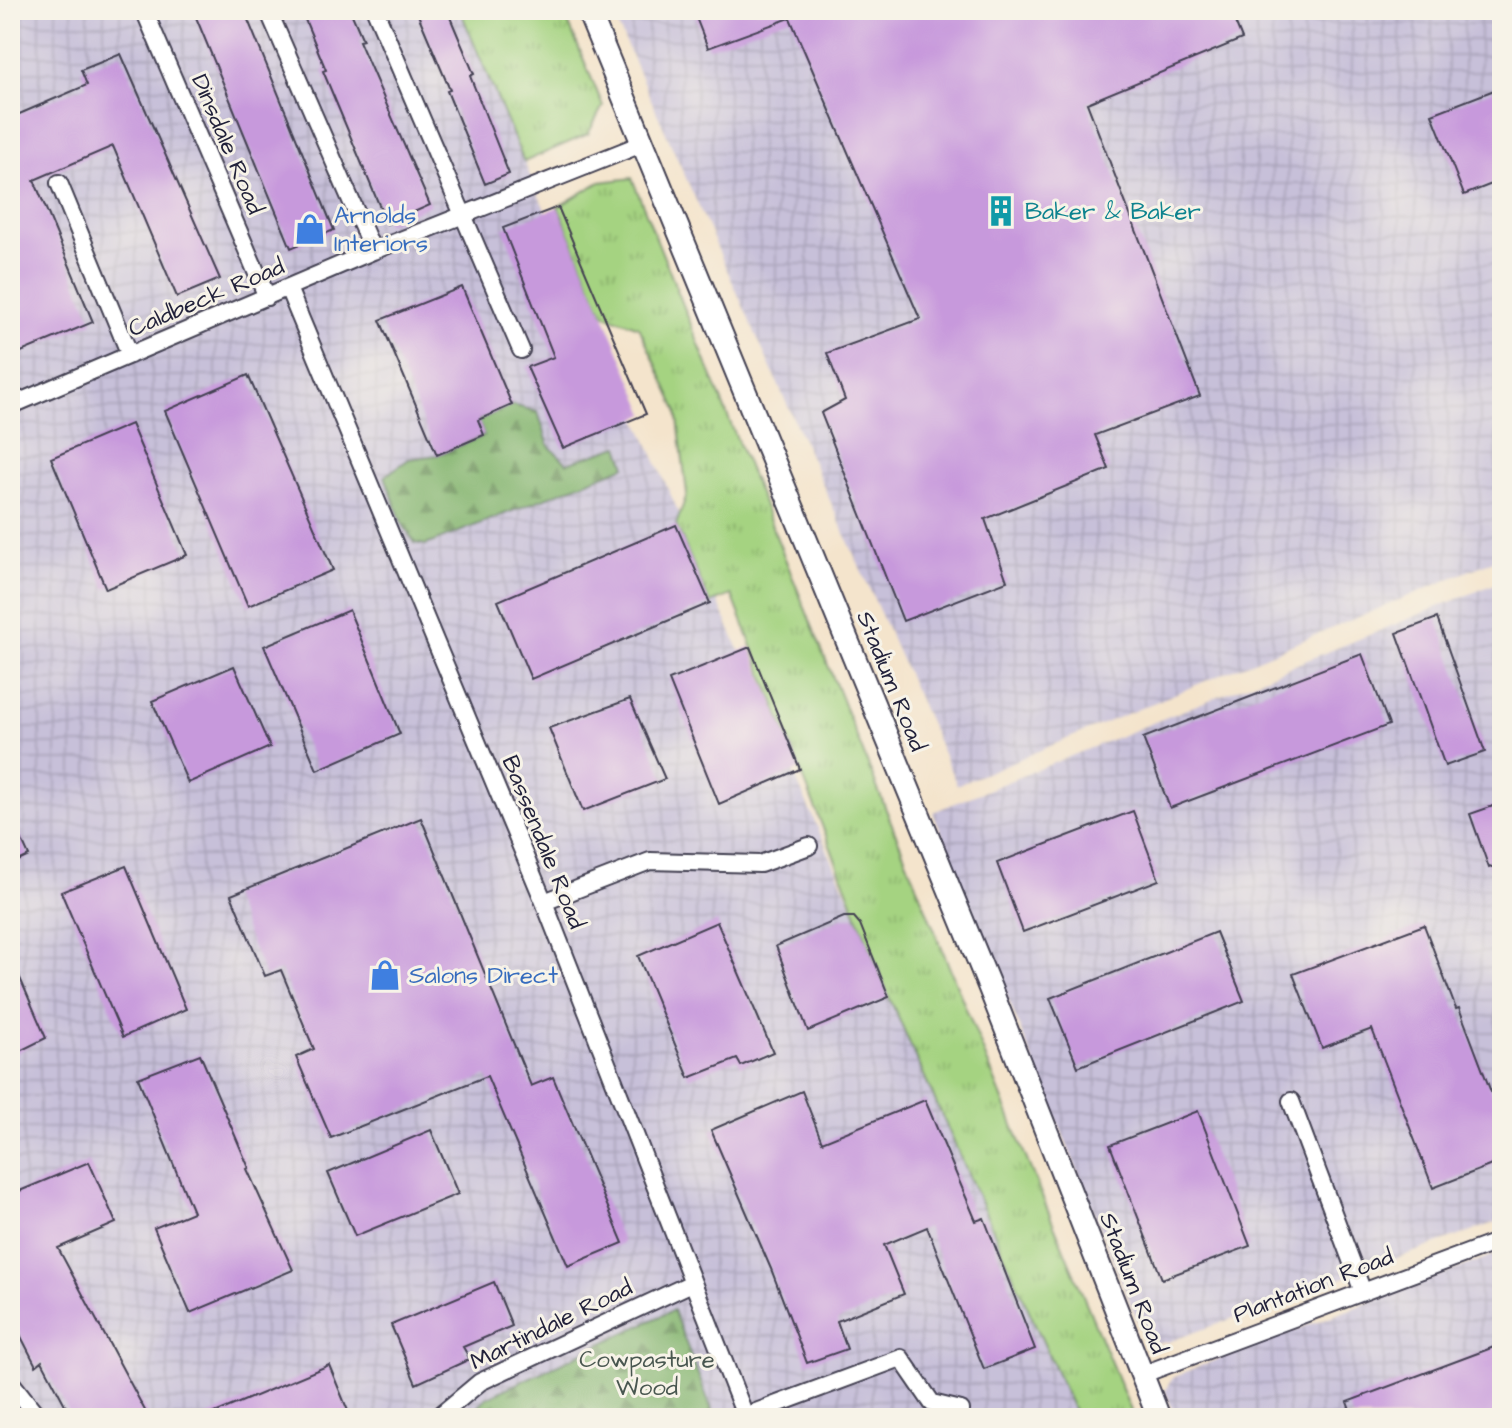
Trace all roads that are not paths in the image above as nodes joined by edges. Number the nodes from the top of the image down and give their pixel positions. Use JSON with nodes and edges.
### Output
{"nodes":[{"id":1,"x":144,"y":10,"type":"edge"},
{"id":2,"x":268,"y":10,"type":"edge"},
{"id":3,"x":375,"y":10,"type":"edge"},
{"id":4,"x":588,"y":10,"type":"edge"},
{"id":5,"x":644,"y":143,"type":"junction"},
{"id":6,"x":59,"y":183,"type":"dead end"},
{"id":7,"x":462,"y":216,"type":"junction"},
{"id":8,"x":373,"y":251,"type":"junction"},
{"id":9,"x":288,"y":288,"type":"junction"},
{"id":10,"x":267,"y":297,"type":"junction"},
{"id":11,"x":521,"y":350,"type":"dead end"},
{"id":12,"x":130,"y":355,"type":"junction"},
{"id":13,"x":10,"y":406,"type":"edge"},
{"id":14,"x":809,"y":846,"type":"dead end"},
{"id":15,"x":544,"y":902,"type":"junction"},
{"id":16,"x":1291,"y":1101,"type":"dead end"},
{"id":17,"x":1502,"y":1240,"type":"edge"},
{"id":18,"x":692,"y":1283,"type":"junction"},
{"id":19,"x":1363,"y":1292,"type":"junction"},
{"id":20,"x":1141,"y":1375,"type":"junction"},
{"id":21,"x":10,"y":1381,"type":"edge"},
{"id":22,"x":961,"y":1410,"type":"dead end"},
{"id":23,"x":746,"y":1417,"type":"edge"},
{"id":24,"x":39,"y":1418,"type":"edge"},
{"id":25,"x":437,"y":1418,"type":"edge"},
{"id":26,"x":1159,"y":1418,"type":"edge"}],
"edges":[{"from":1,"to":10,"type":"street","name":"Dinsdale Road"},
{"from":2,"to":8,"type":"street"},
{"from":3,"to":7,"type":"street"},
{"from":4,"to":5,"type":"street","name":"Stadium Road"},
{"from":5,"to":7,"type":"street","name":"Caldbeck Road"},
{"from":5,"to":20,"type":"street","name":"Stadium Road"},
{"from":6,"to":12,"type":"street"},
{"from":7,"to":8,"type":"street","name":"Caldbeck Road"},
{"from":7,"to":11,"type":"street"},
{"from":8,"to":9,"type":"street","name":"Caldbeck Road"},
{"from":9,"to":10,"type":"street","name":"Caldbeck Road"},
{"from":9,"to":15,"type":"street","name":"Bassendale Road"},
{"from":10,"to":12,"type":"street","name":"Caldbeck Road"},
{"from":12,"to":13,"type":"street","name":"Caldbeck Road"},
{"from":14,"to":15,"type":"street"},
{"from":15,"to":18,"type":"street","name":"Bassendale Road"},
{"from":16,"to":19,"type":"street"},
{"from":17,"to":19,"type":"street","name":"Plantation Road"},
{"from":18,"to":23,"type":"street","name":"Bassendale Road"},
{"from":18,"to":25,"type":"street","name":"Martindale Road"},
{"from":19,"to":20,"type":"street","name":"Plantation Road"},
{"from":20,"to":26,"type":"street","name":"Stadium Road"},
{"from":21,"to":24,"type":"street"},
{"from":22,"to":23,"type":"street"}]}
